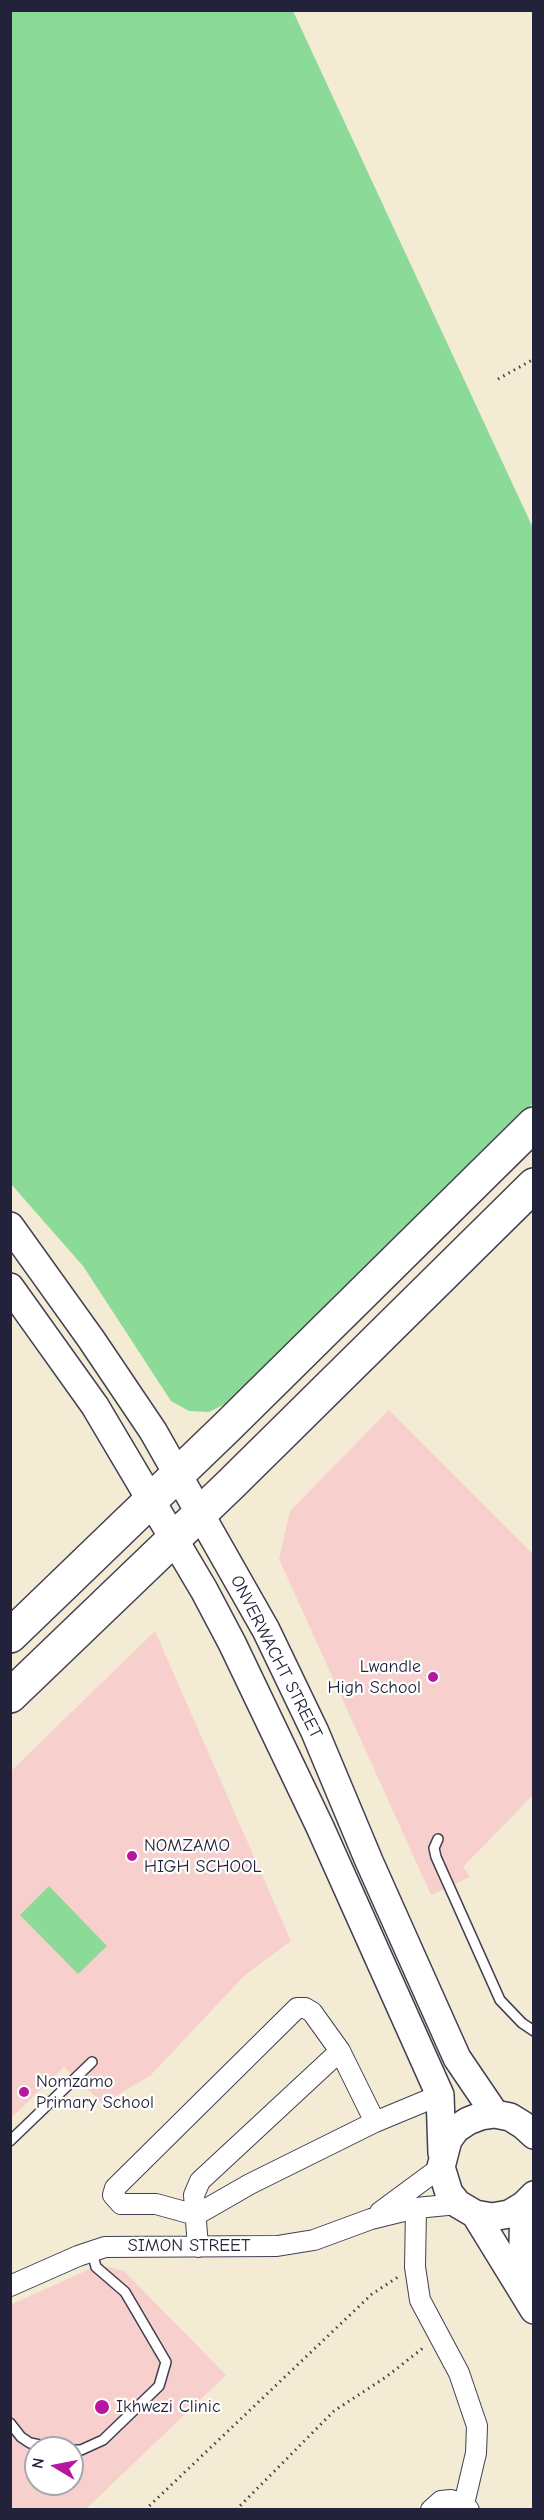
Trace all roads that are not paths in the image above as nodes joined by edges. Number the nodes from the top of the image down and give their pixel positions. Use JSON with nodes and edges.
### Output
{"nodes":[{"id":1,"x":534,"y":1124,"type":"edge"},
{"id":2,"x":534,"y":1185,"type":"edge"},
{"id":3,"x":10,"y":1226,"type":"edge"},
{"id":4,"x":10,"y":1287,"type":"edge"},
{"id":5,"x":177,"y":1474,"type":"junction"},
{"id":6,"x":152,"y":1500,"type":"junction"},
{"id":7,"x":198,"y":1514,"type":"junction"},
{"id":8,"x":174,"y":1538,"type":"junction"},
{"id":9,"x":10,"y":1636,"type":"edge"},
{"id":10,"x":10,"y":1695,"type":"edge"},
{"id":11,"x":438,"y":1839,"type":"dead end"},
{"id":12,"x":534,"y":2031,"type":"edge"},
{"id":13,"x":340,"y":2051,"type":"junction"},
{"id":14,"x":92,"y":2062,"type":"dead end"},
{"id":15,"x":440,"y":2096,"type":"junction"},
{"id":16,"x":495,"y":2114,"type":"junction"},
{"id":17,"x":375,"y":2122,"type":"junction"},
{"id":18,"x":530,"y":2128,"type":"edge"},
{"id":19,"x":12,"y":2135,"type":"edge"},
{"id":20,"x":442,"y":2160,"type":"junction"},
{"id":21,"x":529,"y":2200,"type":"edge"},
{"id":22,"x":416,"y":2208,"type":"junction"},
{"id":23,"x":466,"y":2209,"type":"junction"},
{"id":24,"x":196,"y":2215,"type":"junction"},
{"id":25,"x":371,"y":2219,"type":"junction"},
{"id":26,"x":198,"y":2247,"type":"junction"},
{"id":27,"x":92,"y":2252,"type":"junction"},
{"id":28,"x":10,"y":2286,"type":"edge"},
{"id":29,"x":534,"y":2308,"type":"edge"},
{"id":30,"x":10,"y":2423,"type":"edge"},
{"id":31,"x":24,"y":2439,"type":"edge"},
{"id":32,"x":84,"y":2449,"type":"edge"},
{"id":33,"x":436,"y":2505,"type":"edge"},
{"id":34,"x":467,"y":2507,"type":"edge"}],
"edges":[{"from":1,"to":5,"type":"highway"},
{"from":2,"to":7,"type":"highway"},
{"from":3,"to":5,"type":"street","name":"ONVERWACHT STREET"},
{"from":4,"to":6,"type":"street","name":"ONVERWACHT STREET"},
{"from":5,"to":6,"type":"highway"},
{"from":5,"to":7,"type":"street","name":"ONVERWACHT STREET"},
{"from":6,"to":8,"type":"street","name":"ONVERWACHT STREET"},
{"from":6,"to":9,"type":"highway"},
{"from":7,"to":8,"type":"highway"},
{"from":7,"to":16,"type":"street","name":"ONVERWACHT STREET"},
{"from":8,"to":10,"type":"highway"},
{"from":8,"to":15,"type":"street","name":"ONVERWACHT STREET"},
{"from":11,"to":12,"type":"lane"},
{"from":13,"to":17,"type":"street"},
{"from":13,"to":24,"type":"street"},
{"from":13,"to":24,"type":"street"},
{"from":14,"to":19,"type":"lane"},
{"from":15,"to":17,"type":"street"},
{"from":15,"to":20,"type":"street","name":"ONVERWACHT STREET"},
{"from":16,"to":18,"type":"street"},
{"from":16,"to":20,"type":"street"},
{"from":17,"to":24,"type":"street"},
{"from":20,"to":23,"type":"street","name":"ONVERWACHT STREET"},
{"from":20,"to":25,"type":"street","name":"SIMON STREET"},
{"from":21,"to":23,"type":"street"},
{"from":21,"to":29,"type":"street"},
{"from":22,"to":23,"type":"street","name":"SIMON STREET"},
{"from":22,"to":25,"type":"street","name":"SIMON STREET"},
{"from":22,"to":34,"type":"street"},
{"from":23,"to":29,"type":"street"},
{"from":24,"to":26,"type":"street"},
{"from":25,"to":26,"type":"street","name":"SIMON STREET"},
{"from":26,"to":27,"type":"street","name":"SIMON STREET"},
{"from":27,"to":28,"type":"street","name":"SIMON STREET"},
{"from":27,"to":32,"type":"lane"},
{"from":30,"to":31,"type":"lane"},
{"from":33,"to":34,"type":"street"}]}
